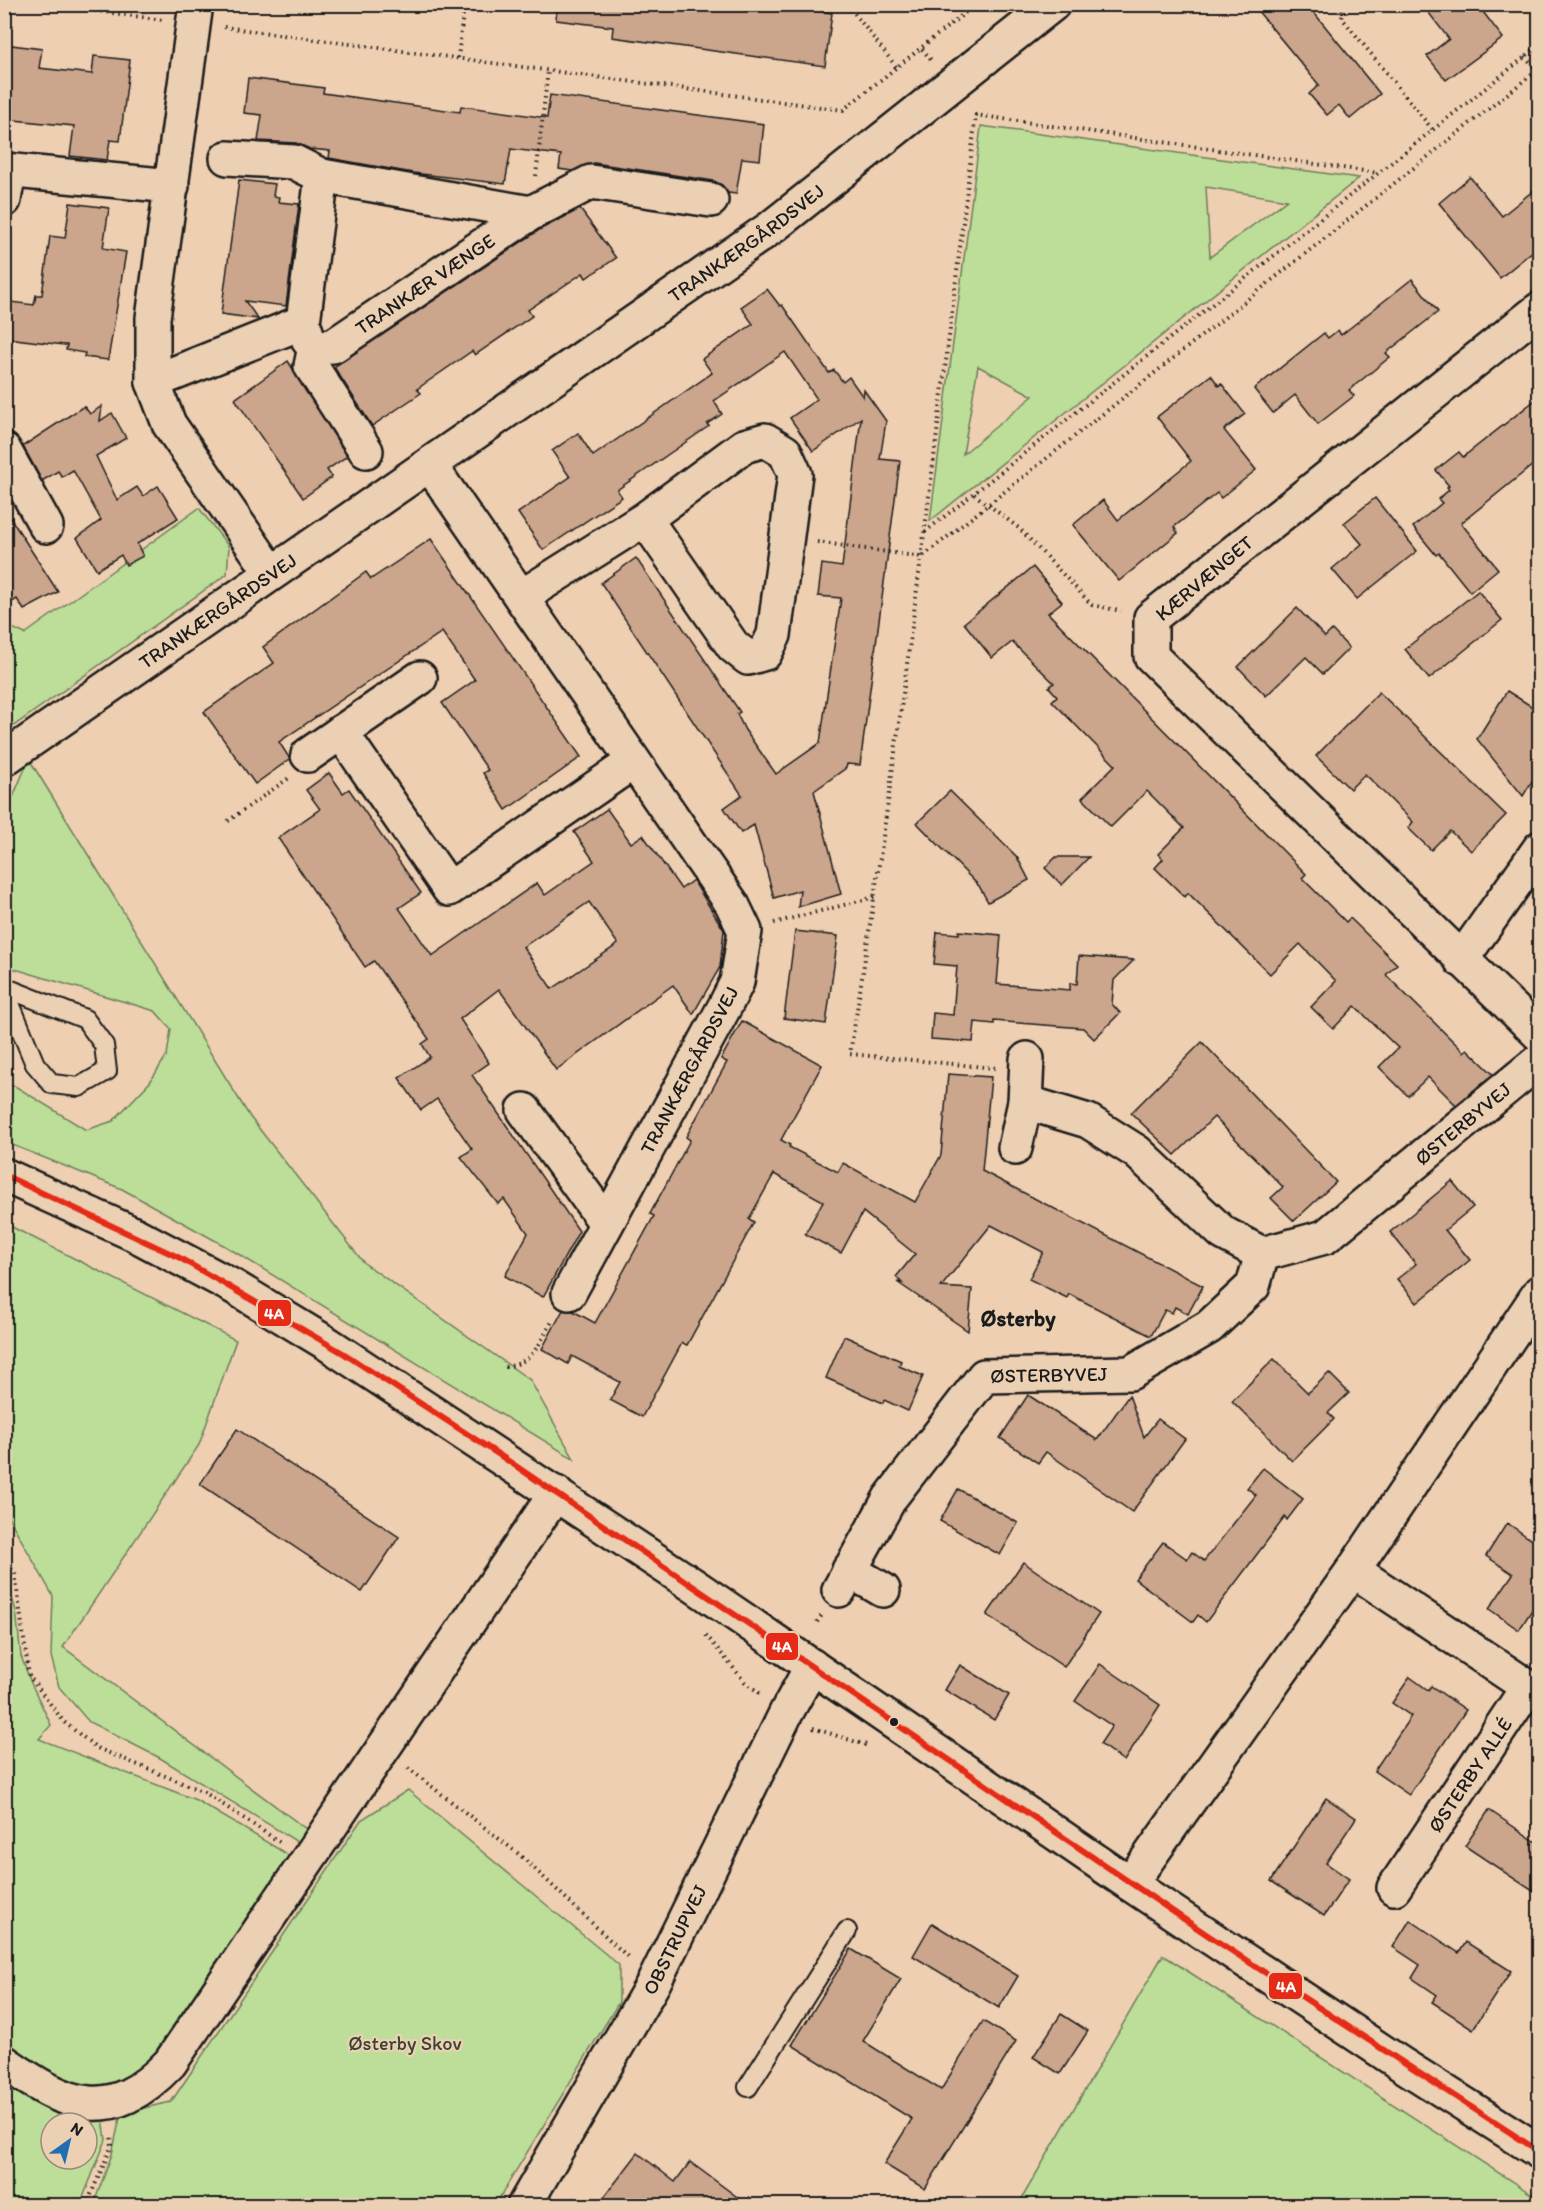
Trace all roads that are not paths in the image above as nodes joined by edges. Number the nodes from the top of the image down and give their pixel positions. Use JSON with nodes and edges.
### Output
{"nodes":[{"id":1,"x":1053,"y":4,"type":"edge"},
{"id":2,"x":195,"y":14,"type":"edge"},
{"id":3,"x":227,"y":158,"type":"dead end"},
{"id":4,"x":322,"y":176,"type":"junction"},
{"id":5,"x":6,"y":180,"type":"edge"},
{"id":6,"x":172,"y":186,"type":"junction"},
{"id":7,"x":711,"y":200,"type":"dead end"},
{"id":8,"x":531,"y":213,"type":"junction"},
{"id":9,"x":1539,"y":309,"type":"edge"},
{"id":10,"x":309,"y":334,"type":"junction"},
{"id":11,"x":153,"y":382,"type":"junction"},
{"id":12,"x":4,"y":450,"type":"edge"},
{"id":13,"x":366,"y":452,"type":"dead end"},
{"id":14,"x":430,"y":465,"type":"junction"},
{"id":15,"x":645,"y":519,"type":"junction"},
{"id":16,"x":46,"y":526,"type":"dead end"},
{"id":17,"x":271,"y":572,"type":"junction"},
{"id":18,"x":521,"y":597,"type":"junction"},
{"id":19,"x":420,"y":678,"type":"dead end"},
{"id":20,"x":341,"y":732,"type":"junction"},
{"id":21,"x":308,"y":755,"type":"road end"},
{"id":22,"x":4,"y":759,"type":"edge"},
{"id":23,"x":633,"y":762,"type":"junction"},
{"id":24,"x":1539,"y":848,"type":"edge"},
{"id":25,"x":1461,"y":960,"type":"junction"},
{"id":26,"x":4,"y":988,"type":"edge"},
{"id":27,"x":1539,"y":1035,"type":"edge"},
{"id":28,"x":1539,"y":1060,"type":"edge"},
{"id":29,"x":524,"y":1110,"type":"dead end"},
{"id":30,"x":1015,"y":1148,"type":"dead end"},
{"id":31,"x":4,"y":1175,"type":"edge"},
{"id":32,"x":606,"y":1223,"type":"junction"},
{"id":33,"x":1262,"y":1254,"type":"junction"},
{"id":34,"x":1539,"y":1292,"type":"edge"},
{"id":35,"x":569,"y":1293,"type":"road end"},
{"id":36,"x":556,"y":1493,"type":"junction"},
{"id":37,"x":1353,"y":1570,"type":"junction"},
{"id":38,"x":883,"y":1590,"type":"dead end"},
{"id":39,"x":812,"y":1666,"type":"junction"},
{"id":40,"x":1130,"y":1884,"type":"junction"},
{"id":41,"x":1394,"y":1887,"type":"dead end"},
{"id":42,"x":848,"y":1932,"type":"dead end"},
{"id":43,"x":4,"y":2062,"type":"edge"},
{"id":44,"x":748,"y":2087,"type":"dead end"},
{"id":45,"x":1539,"y":2152,"type":"edge"},
{"id":46,"x":524,"y":2205,"type":"edge"}],
"edges":[{"from":1,"to":14,"type":"street","name":"TRANKÆRGÅRDSVEJ"},
{"from":2,"to":6,"type":"street"},
{"from":3,"to":4,"type":"street","name":"TRANKÆR VÆNGE"},
{"from":4,"to":8,"type":"street","name":"TRANKÆR VÆNGE"},
{"from":4,"to":10,"type":"street"},
{"from":5,"to":6,"type":"street"},
{"from":6,"to":11,"type":"street"},
{"from":7,"to":8,"type":"street","name":"TRANKÆR VÆNGE"},
{"from":8,"to":10,"type":"street","name":"TRANKÆR VÆNGE"},
{"from":9,"to":25,"type":"street","name":"KÆRVÆNGET"},
{"from":10,"to":11,"type":"street","name":"TRANKÆR VÆNGE"},
{"from":10,"to":13,"type":"street"},
{"from":11,"to":17,"type":"street"},
{"from":12,"to":16,"type":"street"},
{"from":14,"to":17,"type":"street","name":"TRANKÆRGÅRDSVEJ"},
{"from":14,"to":18,"type":"street"},
{"from":15,"to":15,"type":"street"},
{"from":15,"to":18,"type":"street"},
{"from":17,"to":22,"type":"street","name":"TRANKÆRGÅRDSVEJ"},
{"from":18,"to":23,"type":"street"},
{"from":19,"to":20,"type":"street"},
{"from":20,"to":21,"type":"street"},
{"from":20,"to":23,"type":"street"},
{"from":23,"to":32,"type":"street","name":"TRANKÆRGÅRDSVEJ"},
{"from":24,"to":25,"type":"street"},
{"from":25,"to":27,"type":"street","name":"KÆRVÆNGET"},
{"from":26,"to":26,"type":"lane"},
{"from":28,"to":33,"type":"street","name":"ØSTERBYVEJ"},
{"from":29,"to":32,"type":"street"},
{"from":30,"to":33,"type":"street"},
{"from":31,"to":36,"type":"street"},
{"from":32,"to":35,"type":"street","name":"TRANKÆRGÅRDSVEJ"},
{"from":33,"to":38,"type":"street","name":"ØSTERBYVEJ"},
{"from":34,"to":37,"type":"street"},
{"from":36,"to":39,"type":"street"},
{"from":36,"to":43,"type":"street"},
{"from":37,"to":40,"type":"street"},
{"from":37,"to":41,"type":"street","name":"ØSTERBY ALLÉ"},
{"from":39,"to":40,"type":"street"},
{"from":39,"to":46,"type":"street","name":"OBSTRUPVEJ"},
{"from":40,"to":45,"type":"street"},
{"from":42,"to":44,"type":"lane"}]}
